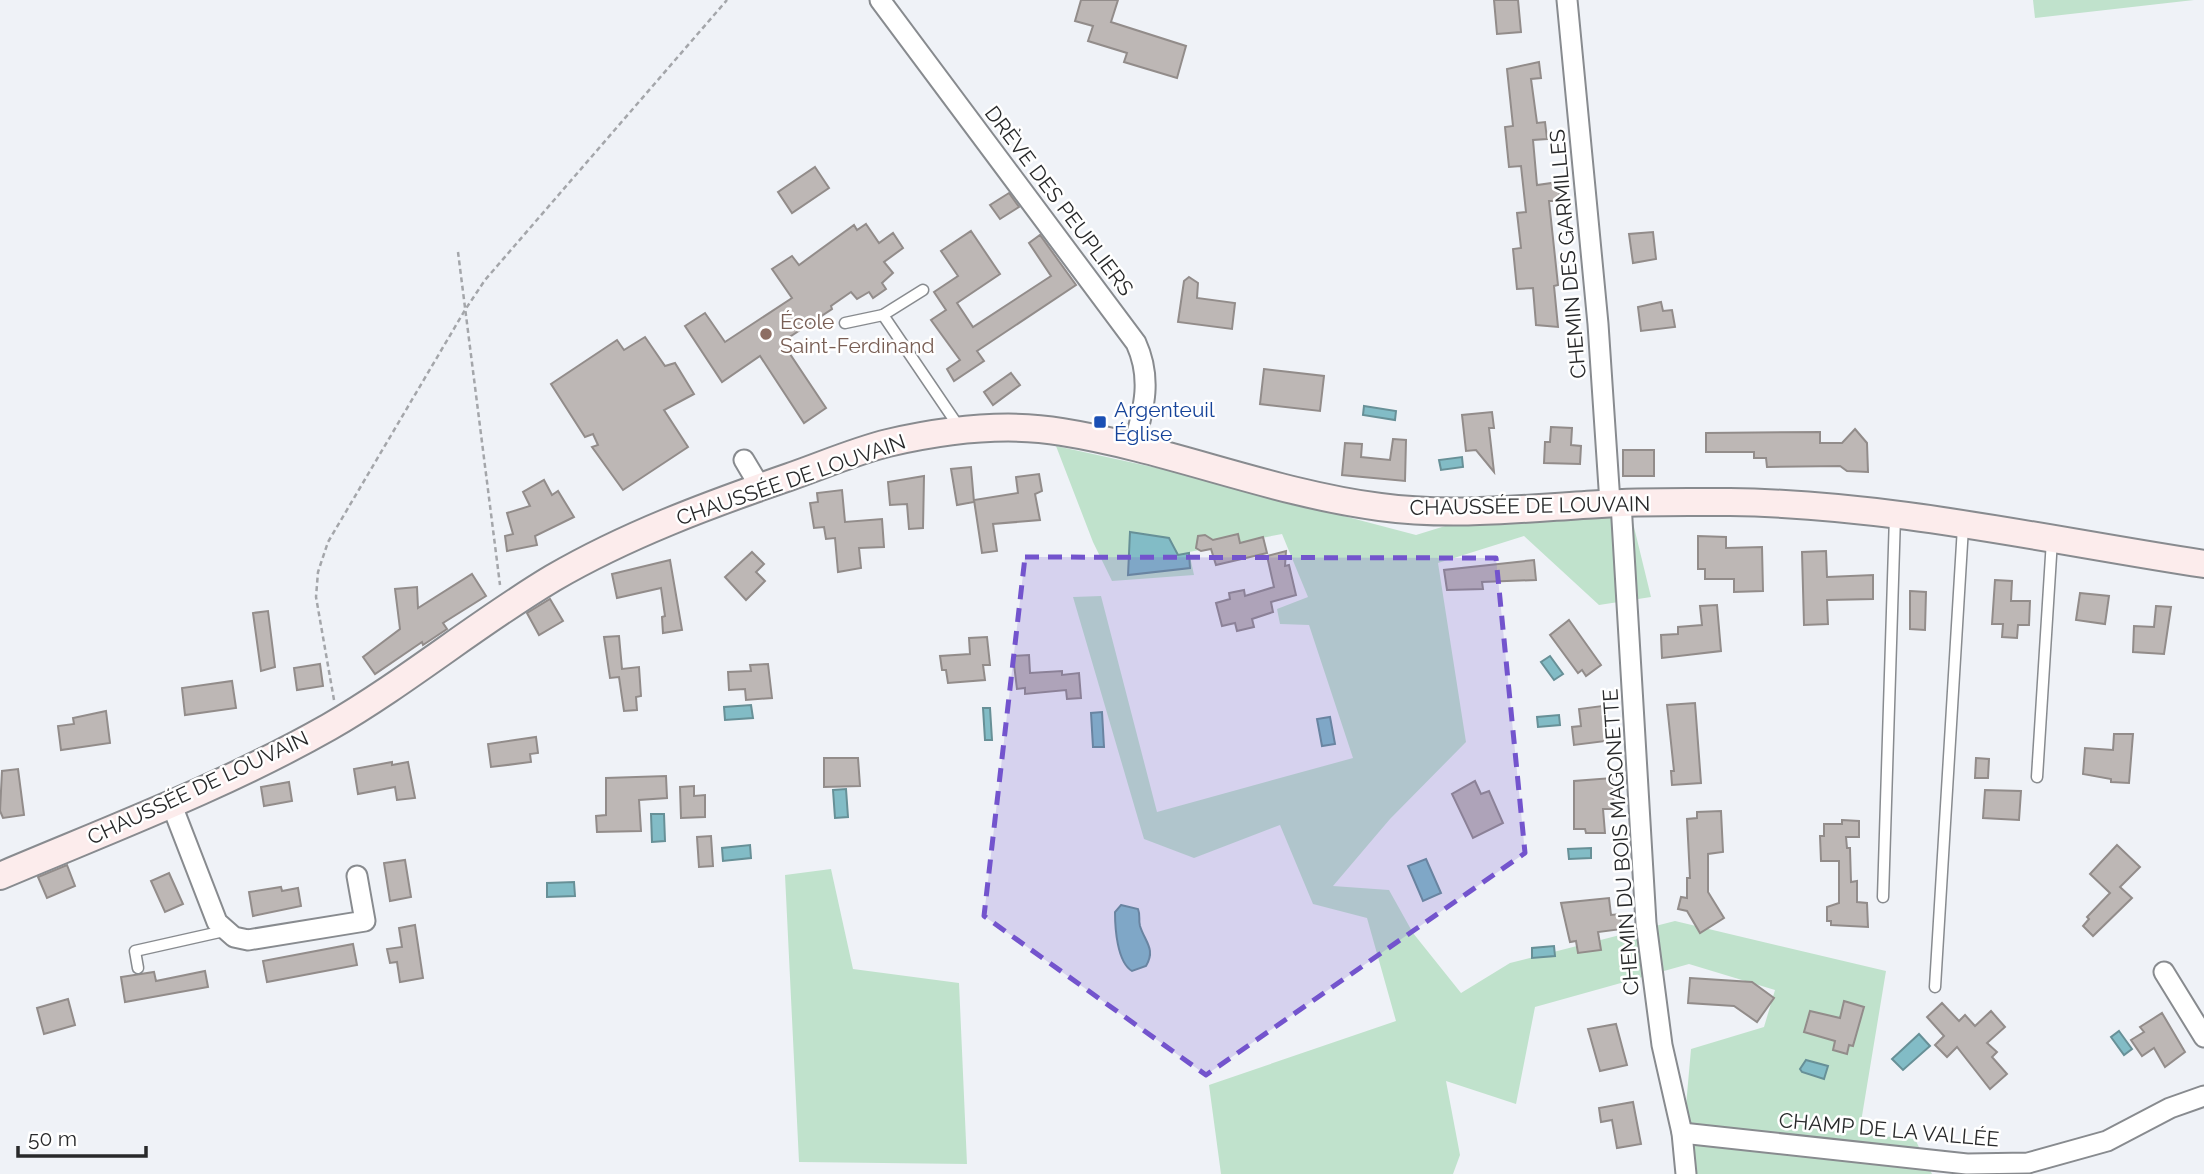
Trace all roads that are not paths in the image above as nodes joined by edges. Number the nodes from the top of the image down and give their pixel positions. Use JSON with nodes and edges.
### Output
{"nodes":[{"id":1,"x":880,"y":0,"type":"edge"},
{"id":2,"x":1567,"y":0,"type":"edge"},
{"id":3,"x":923,"y":290,"type":"dead end"},
{"id":4,"x":883,"y":315,"type":"junction"},
{"id":5,"x":845,"y":323,"type":"dead end"},
{"id":6,"x":961,"y":430,"type":"junction"},
{"id":7,"x":1133,"y":449,"type":"junction"},
{"id":8,"x":744,"y":460,"type":"dead end"},
{"id":9,"x":760,"y":487,"type":"junction"},
{"id":10,"x":1615,"y":503,"type":"junction"},
{"id":11,"x":1895,"y":516,"type":"junction"},
{"id":12,"x":1964,"y":526,"type":"junction"},
{"id":13,"x":2052,"y":540,"type":"junction"},
{"id":14,"x":2204,"y":564,"type":"edge"},
{"id":15,"x":2037,"y":777,"type":"dead end"},
{"id":16,"x":171,"y":803,"type":"junction"},
{"id":17,"x":0,"y":876,"type":"edge"},
{"id":18,"x":357,"y":876,"type":"dead end"},
{"id":19,"x":1884,"y":897,"type":"dead end"},
{"id":20,"x":224,"y":931,"type":"junction"},
{"id":21,"x":138,"y":968,"type":"dead end"},
{"id":22,"x":2164,"y":972,"type":"dead end"},
{"id":23,"x":1935,"y":987,"type":"dead end"},
{"id":24,"x":2204,"y":1037,"type":"edge"},
{"id":25,"x":2204,"y":1096,"type":"edge"},
{"id":26,"x":1682,"y":1133,"type":"junction"},
{"id":27,"x":1686,"y":1174,"type":"edge"}],
"edges":[{"from":1,"to":7,"type":"street","name":"DRÈVE DES PEUPLIERS"},
{"from":2,"to":10,"type":"street","name":"CHEMIN DES GARMILLES"},
{"from":3,"to":4,"type":"lane"},
{"from":4,"to":5,"type":"lane"},
{"from":4,"to":6,"type":"lane"},
{"from":6,"to":7,"type":"main road","name":"CHAUSSÉE DE LOUVAIN"},
{"from":6,"to":9,"type":"main road","name":"CHAUSSÉE DE LOUVAIN"},
{"from":7,"to":10,"type":"main road","name":"CHAUSSÉE DE LOUVAIN"},
{"from":8,"to":9,"type":"street"},
{"from":9,"to":16,"type":"main road","name":"CHAUSSÉE DE LOUVAIN"},
{"from":10,"to":11,"type":"main road","name":"CHAUSSÉE DE LOUVAIN"},
{"from":10,"to":26,"type":"street","name":"CHEMIN DU BOIS MAGONETTE"},
{"from":11,"to":12,"type":"main road","name":"CHAUSSÉE DE LOUVAIN"},
{"from":11,"to":19,"type":"lane"},
{"from":12,"to":13,"type":"main road","name":"CHAUSSÉE DE LOUVAIN"},
{"from":12,"to":23,"type":"lane"},
{"from":13,"to":14,"type":"main road","name":"CHAUSSÉE DE LOUVAIN"},
{"from":13,"to":15,"type":"lane"},
{"from":16,"to":17,"type":"main road","name":"CHAUSSÉE DE LOUVAIN"},
{"from":16,"to":20,"type":"street"},
{"from":18,"to":20,"type":"street"},
{"from":20,"to":21,"type":"lane"},
{"from":22,"to":24,"type":"street"},
{"from":25,"to":26,"type":"street","name":"CHAMP DE LA VALLÉE"},
{"from":26,"to":27,"type":"street","name":"CHEMIN DU BOIS MAGONETTE"}]}
